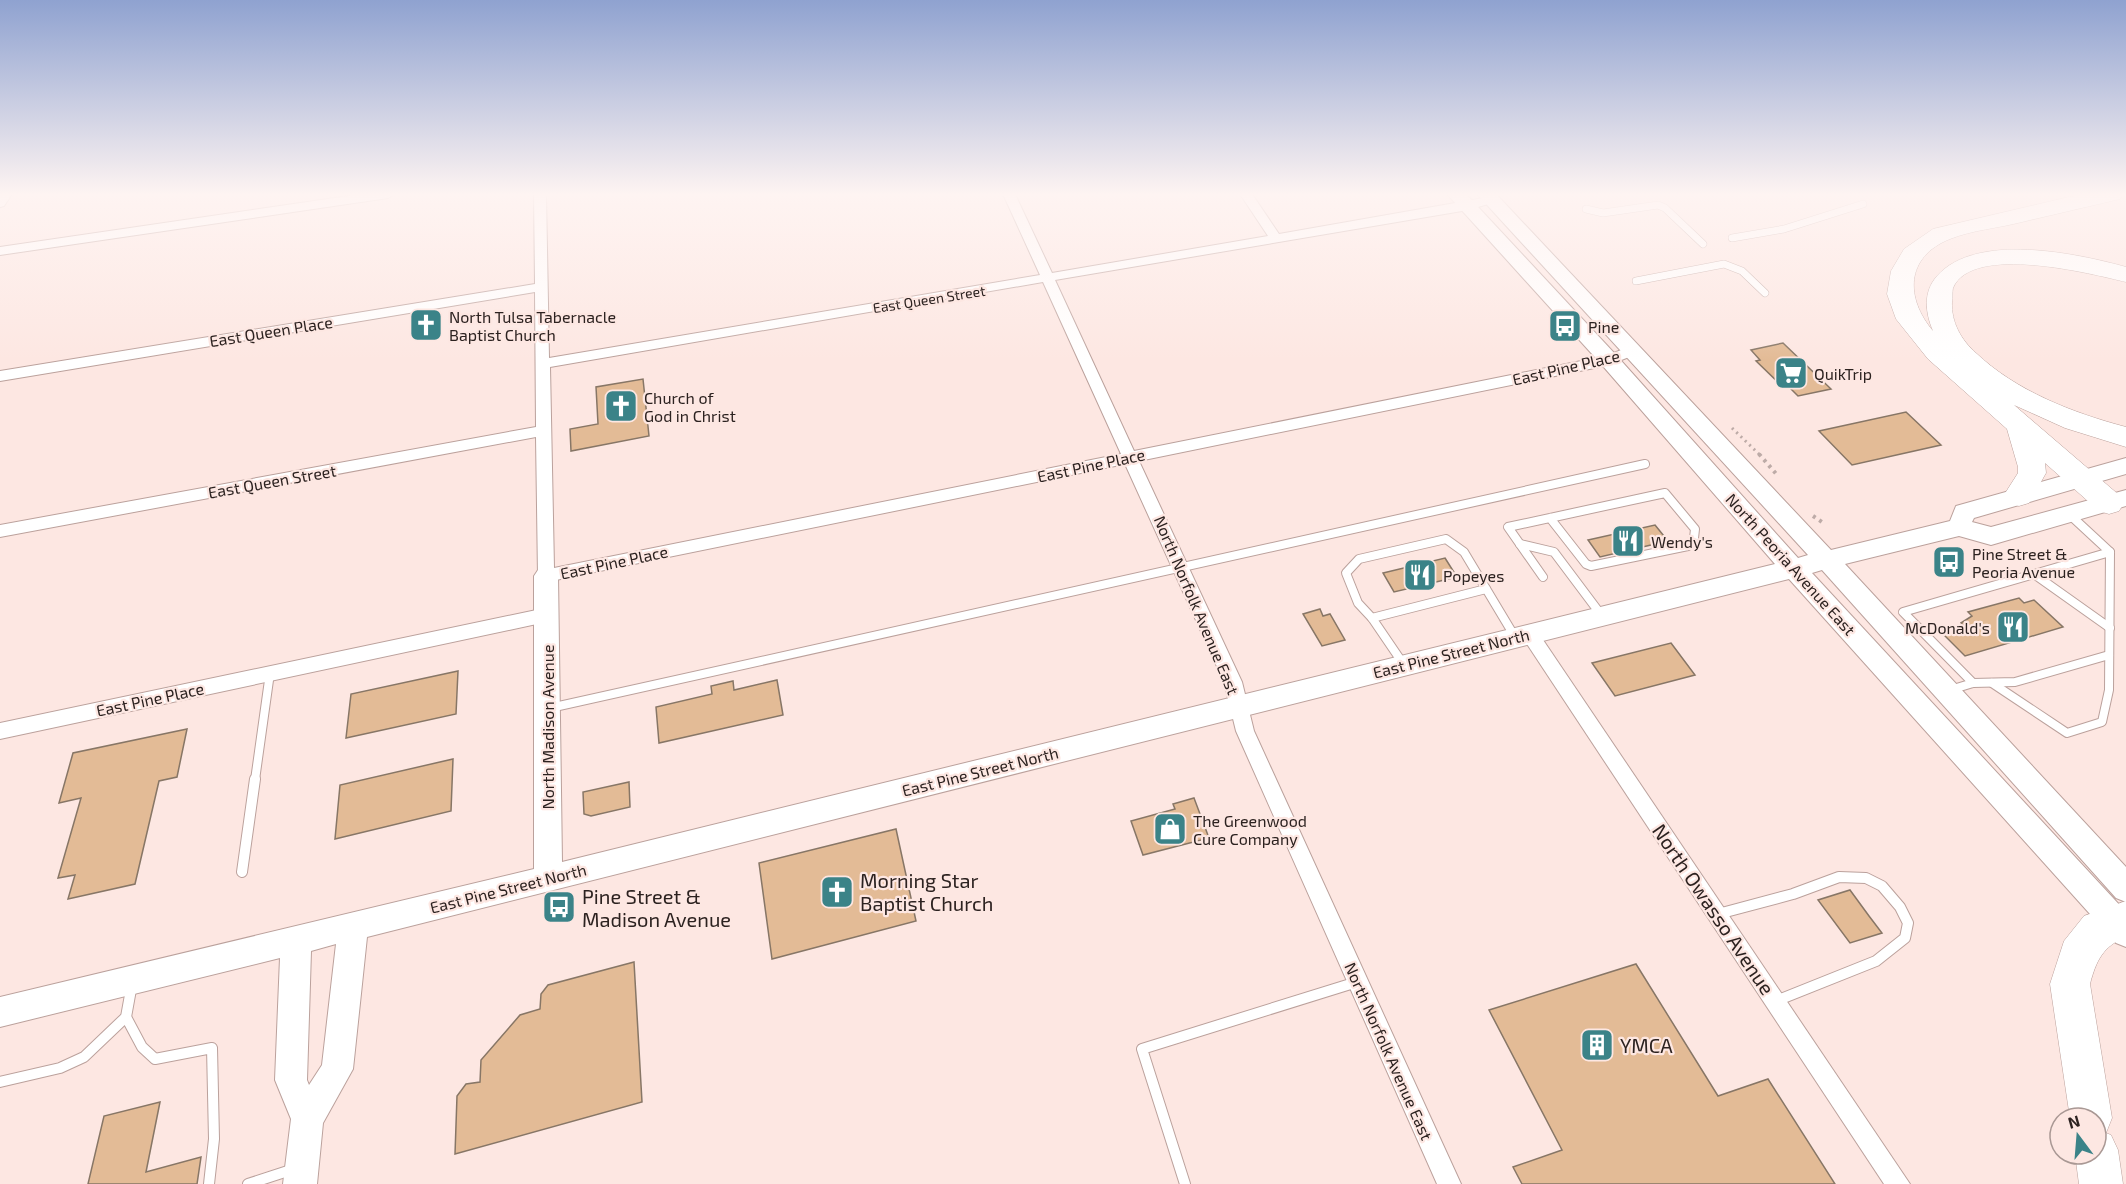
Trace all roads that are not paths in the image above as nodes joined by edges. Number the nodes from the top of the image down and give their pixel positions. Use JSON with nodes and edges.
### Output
{"nodes":[{"id":1,"x":541,"y":249,"type":"edge"},
{"id":2,"x":1034,"y":249,"type":"edge"},
{"id":3,"x":1218,"y":249,"type":"edge"},
{"id":4,"x":1508,"y":249,"type":"edge"},
{"id":5,"x":1539,"y":249,"type":"edge"},
{"id":6,"x":1918,"y":249,"type":"edge"},
{"id":7,"x":2126,"y":275,"type":"edge"},
{"id":8,"x":1048,"y":279,"type":"junction"},
{"id":9,"x":1636,"y":281,"type":"dead end"},
{"id":10,"x":542,"y":286,"type":"junction"},
{"id":11,"x":1765,"y":293,"type":"dead end"},
{"id":12,"x":1634,"y":350,"type":"junction"},
{"id":13,"x":1610,"y":360,"type":"junction"},
{"id":14,"x":544,"y":363,"type":"junction"},
{"id":15,"x":0,"y":376,"type":"edge"},
{"id":16,"x":2020,"y":426,"type":"junction"},
{"id":17,"x":544,"y":431,"type":"junction"},
{"id":18,"x":2126,"y":437,"type":"edge"},
{"id":19,"x":1131,"y":456,"type":"junction"},
{"id":20,"x":1645,"y":464,"type":"dead end"},
{"id":21,"x":2126,"y":466,"type":"edge"},
{"id":22,"x":2081,"y":478,"type":"junction"},
{"id":23,"x":2019,"y":495,"type":"junction"},
{"id":24,"x":2118,"y":500,"type":"edge"},
{"id":25,"x":2068,"y":513,"type":"junction"},
{"id":26,"x":1550,"y":518,"type":"junction"},
{"id":27,"x":1959,"y":527,"type":"junction"},
{"id":28,"x":0,"y":531,"type":"edge"},
{"id":29,"x":1520,"y":544,"type":"junction"},
{"id":30,"x":2110,"y":552,"type":"junction"},
{"id":31,"x":1828,"y":561,"type":"junction"},
{"id":32,"x":1181,"y":568,"type":"junction"},
{"id":33,"x":1796,"y":570,"type":"junction"},
{"id":34,"x":2034,"y":574,"type":"junction"},
{"id":35,"x":546,"y":576,"type":"junction"},
{"id":36,"x":1543,"y":577,"type":"dead end"},
{"id":37,"x":1486,"y":589,"type":"junction"},
{"id":38,"x":546,"y":615,"type":"junction"},
{"id":39,"x":1602,"y":616,"type":"junction"},
{"id":40,"x":1372,"y":618,"type":"junction"},
{"id":41,"x":2110,"y":628,"type":"junction"},
{"id":42,"x":1522,"y":635,"type":"junction"},
{"id":43,"x":2109,"y":655,"type":"junction"},
{"id":44,"x":1404,"y":665,"type":"junction"},
{"id":45,"x":270,"y":673,"type":"junction"},
{"id":46,"x":1992,"y":683,"type":"junction"},
{"id":47,"x":1960,"y":687,"type":"junction"},
{"id":48,"x":1239,"y":707,"type":"junction"},
{"id":49,"x":547,"y":709,"type":"junction"},
{"id":50,"x":0,"y":731,"type":"edge"},
{"id":51,"x":242,"y":872,"type":"dead end"},
{"id":52,"x":548,"y":879,"type":"junction"},
{"id":53,"x":1718,"y":914,"type":"junction"},
{"id":54,"x":2123,"y":916,"type":"edge"},
{"id":55,"x":353,"y":926,"type":"junction"},
{"id":56,"x":296,"y":939,"type":"junction"},
{"id":57,"x":133,"y":980,"type":"junction"},
{"id":58,"x":1358,"y":981,"type":"junction"},
{"id":59,"x":1775,"y":1001,"type":"junction"},
{"id":60,"x":1,"y":1016,"type":"edge"},
{"id":61,"x":126,"y":1017,"type":"junction"},
{"id":62,"x":0,"y":1082,"type":"edge"},
{"id":63,"x":2089,"y":1106,"type":"edge"},
{"id":64,"x":307,"y":1119,"type":"junction"},
{"id":65,"x":2098,"y":1166,"type":"edge"},
{"id":66,"x":301,"y":1175,"type":"edge"},
{"id":67,"x":209,"y":1184,"type":"edge"},
{"id":68,"x":248,"y":1184,"type":"edge"},
{"id":69,"x":1185,"y":1184,"type":"edge"},
{"id":70,"x":1449,"y":1184,"type":"edge"},
{"id":71,"x":1898,"y":1184,"type":"edge"},
{"id":72,"x":2101,"y":1184,"type":"edge"}],
"edges":[{"from":1,"to":10,"type":"street"},
{"from":2,"to":8,"type":"street","name":"North Norfolk Avenue East"},
{"from":3,"to":8,"type":"street","name":"East Queen Street"},
{"from":4,"to":13,"type":"main road","name":"North Peoria Avenue East"},
{"from":5,"to":12,"type":"main road","name":"North Peoria Avenue East"},
{"from":6,"to":16,"type":"highway"},
{"from":7,"to":18,"type":"highway"},
{"from":8,"to":14,"type":"street","name":"East Queen Street"},
{"from":8,"to":19,"type":"street","name":"North Norfolk Avenue East"},
{"from":9,"to":11,"type":"lane"},
{"from":10,"to":14,"type":"street"},
{"from":10,"to":15,"type":"street","name":"East Queen Place"},
{"from":12,"to":13,"type":"street","name":"East Pine Place"},
{"from":12,"to":31,"type":"main road","name":"North Peoria Avenue East"},
{"from":13,"to":19,"type":"street","name":"East Pine Place"},
{"from":13,"to":33,"type":"main road","name":"North Peoria Avenue East"},
{"from":14,"to":17,"type":"street"},
{"from":16,"to":22,"type":"highway"},
{"from":16,"to":23,"type":"highway"},
{"from":17,"to":28,"type":"street","name":"East Queen Street"},
{"from":17,"to":35,"type":"street"},
{"from":19,"to":32,"type":"street","name":"North Norfolk Avenue East"},
{"from":19,"to":35,"type":"street","name":"East Pine Place"},
{"from":20,"to":32,"type":"lane"},
{"from":21,"to":22,"type":"main road"},
{"from":22,"to":23,"type":"main road"},
{"from":22,"to":24,"type":"highway"},
{"from":23,"to":27,"type":"main road"},
{"from":24,"to":25,"type":"main road"},
{"from":25,"to":27,"type":"main road"},
{"from":25,"to":30,"type":"lane"},
{"from":26,"to":26,"type":"lane"},
{"from":26,"to":29,"type":"lane"},
{"from":27,"to":31,"type":"main road","name":"East Pine Street North"},
{"from":29,"to":36,"type":"lane"},
{"from":29,"to":39,"type":"lane"},
{"from":30,"to":34,"type":"lane"},
{"from":30,"to":41,"type":"lane"},
{"from":31,"to":33,"type":"main road","name":"East Pine Street North"},
{"from":31,"to":47,"type":"main road","name":"North Peoria Avenue East"},
{"from":32,"to":48,"type":"street","name":"North Norfolk Avenue East"},
{"from":32,"to":49,"type":"lane"},
{"from":33,"to":39,"type":"main road","name":"East Pine Street North"},
{"from":33,"to":54,"type":"main road","name":"North Peoria Avenue East"},
{"from":34,"to":41,"type":"lane"},
{"from":34,"to":47,"type":"lane"},
{"from":35,"to":38,"type":"main road","name":"North Madison Avenue"},
{"from":37,"to":40,"type":"lane"},
{"from":37,"to":40,"type":"lane"},
{"from":37,"to":42,"type":"lane"},
{"from":38,"to":45,"type":"street","name":"East Pine Place"},
{"from":38,"to":49,"type":"main road","name":"North Madison Avenue"},
{"from":39,"to":42,"type":"main road","name":"East Pine Street North"},
{"from":40,"to":44,"type":"lane"},
{"from":41,"to":43,"type":"lane"},
{"from":42,"to":44,"type":"main road","name":"East Pine Street North"},
{"from":42,"to":53,"type":"street","name":"North Owasso Avenue"},
{"from":43,"to":46,"type":"lane"},
{"from":43,"to":46,"type":"lane"},
{"from":44,"to":48,"type":"main road","name":"East Pine Street North"},
{"from":45,"to":50,"type":"street","name":"East Pine Place"},
{"from":45,"to":51,"type":"lane"},
{"from":46,"to":47,"type":"lane"},
{"from":47,"to":54,"type":"main road","name":"North Peoria Avenue East"},
{"from":48,"to":52,"type":"main road","name":"East Pine Street North"},
{"from":48,"to":58,"type":"street","name":"North Norfolk Avenue East"},
{"from":49,"to":52,"type":"main road","name":"North Madison Avenue"},
{"from":52,"to":55,"type":"main road","name":"East Pine Street North"},
{"from":53,"to":59,"type":"street","name":"North Owasso Avenue"},
{"from":53,"to":59,"type":"lane"},
{"from":54,"to":63,"type":"highway"},
{"from":55,"to":56,"type":"main road","name":"East Pine Street North"},
{"from":55,"to":64,"type":"main road"},
{"from":56,"to":57,"type":"main road","name":"East Pine Street North"},
{"from":56,"to":64,"type":"main road"},
{"from":57,"to":60,"type":"main road","name":"East Pine Street North"},
{"from":57,"to":61,"type":"lane"},
{"from":58,"to":69,"type":"lane"},
{"from":58,"to":70,"type":"street","name":"North Norfolk Avenue East"},
{"from":59,"to":71,"type":"street","name":"North Owasso Avenue"},
{"from":61,"to":62,"type":"lane"},
{"from":61,"to":67,"type":"lane"},
{"from":64,"to":66,"type":"main road"},
{"from":65,"to":72,"type":"highway"},
{"from":66,"to":68,"type":"lane"}]}
